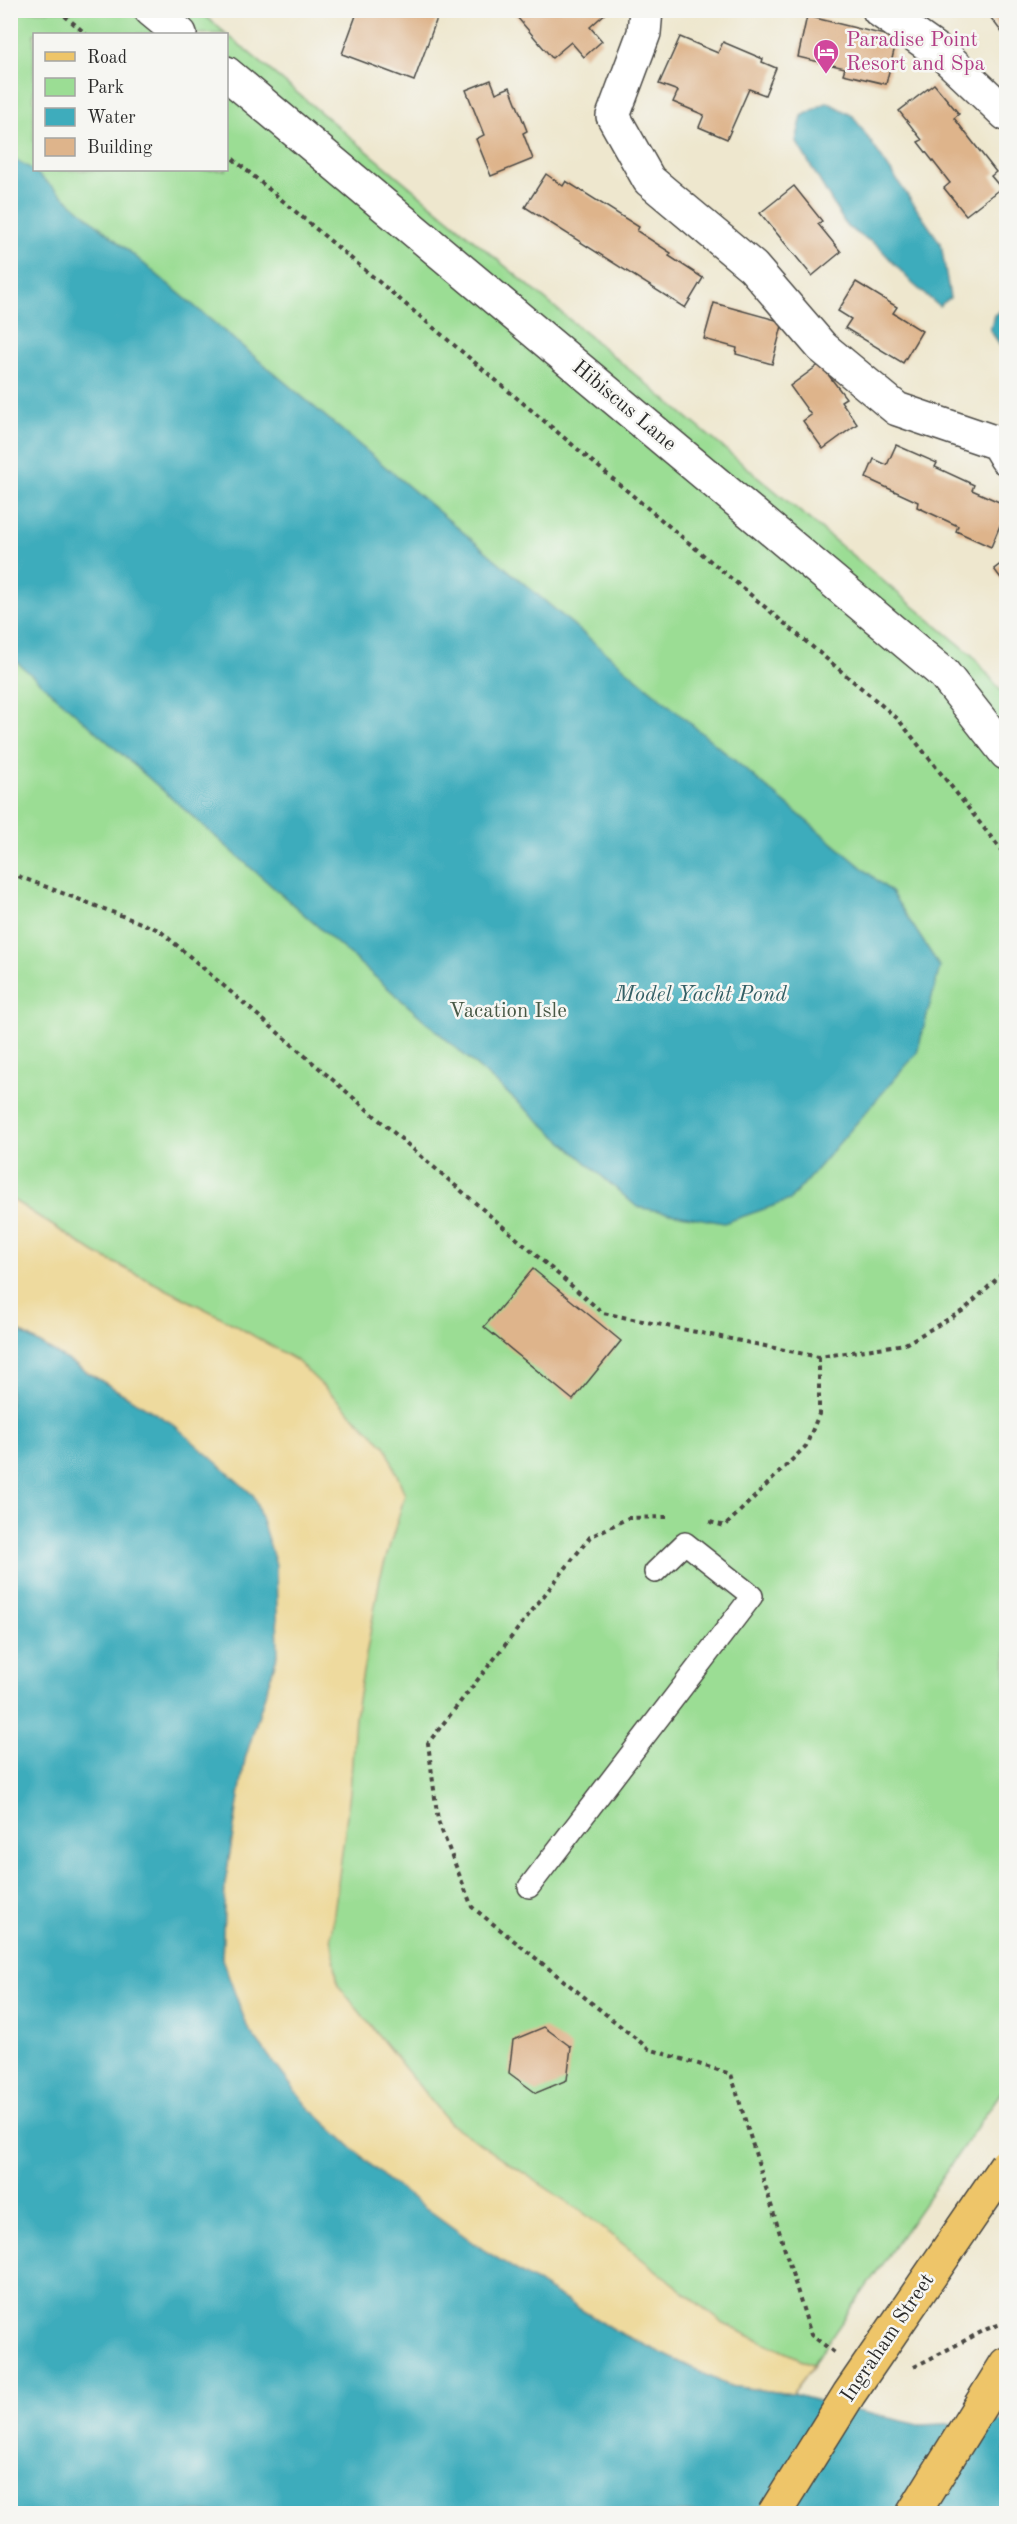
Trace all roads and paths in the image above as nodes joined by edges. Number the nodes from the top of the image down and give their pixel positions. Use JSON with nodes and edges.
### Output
{"nodes":[{"id":1,"x":58,"y":10,"type":"edge"},
{"id":2,"x":151,"y":10,"type":"edge"},
{"id":3,"x":646,"y":10,"type":"edge"},
{"id":4,"x":879,"y":10,"type":"edge"},
{"id":5,"x":85,"y":33,"type":"edge"},
{"id":6,"x":179,"y":33,"type":"edge"},
{"id":7,"x":228,"y":76,"type":"edge"},
{"id":8,"x":1006,"y":114,"type":"edge"},
{"id":9,"x":228,"y":155,"type":"edge"},
{"id":10,"x":1006,"y":458,"type":"edge"},
{"id":11,"x":1006,"y":753,"type":"edge"},
{"id":12,"x":1006,"y":856,"type":"edge"},
{"id":13,"x":10,"y":873,"type":"edge"},
{"id":14,"x":1006,"y":1270,"type":"edge"},
{"id":15,"x":819,"y":1357,"type":"junction"},
{"id":16,"x":675,"y":1517,"type":"dead end"},
{"id":17,"x":706,"y":1522,"type":"dead end"},
{"id":18,"x":655,"y":1572,"type":"dead end"},
{"id":19,"x":530,"y":1887,"type":"dead end"},
{"id":20,"x":1006,"y":2165,"type":"edge"},
{"id":21,"x":1006,"y":2322,"type":"edge"},
{"id":22,"x":837,"y":2355,"type":"dead end"},
{"id":23,"x":1006,"y":2364,"type":"edge"},
{"id":24,"x":913,"y":2368,"type":"dead end"},
{"id":25,"x":774,"y":2514,"type":"edge"},
{"id":26,"x":913,"y":2514,"type":"edge"}],
"edges":[{"from":1,"to":5,"type":"path"},
{"from":2,"to":6,"type":"street"},
{"from":3,"to":10,"type":"street"},
{"from":4,"to":8,"type":"street"},
{"from":7,"to":11,"type":"street","name":"Hibiscus Lane"},
{"from":9,"to":12,"type":"path"},
{"from":13,"to":15,"type":"path"},
{"from":14,"to":15,"type":"path"},
{"from":15,"to":17,"type":"path"},
{"from":16,"to":22,"type":"path"},
{"from":18,"to":19,"type":"lane"},
{"from":20,"to":25,"type":"main road","name":"Ingraham Street","bridge":true},
{"from":21,"to":24,"type":"path"},
{"from":23,"to":26,"type":"main road"}]}
